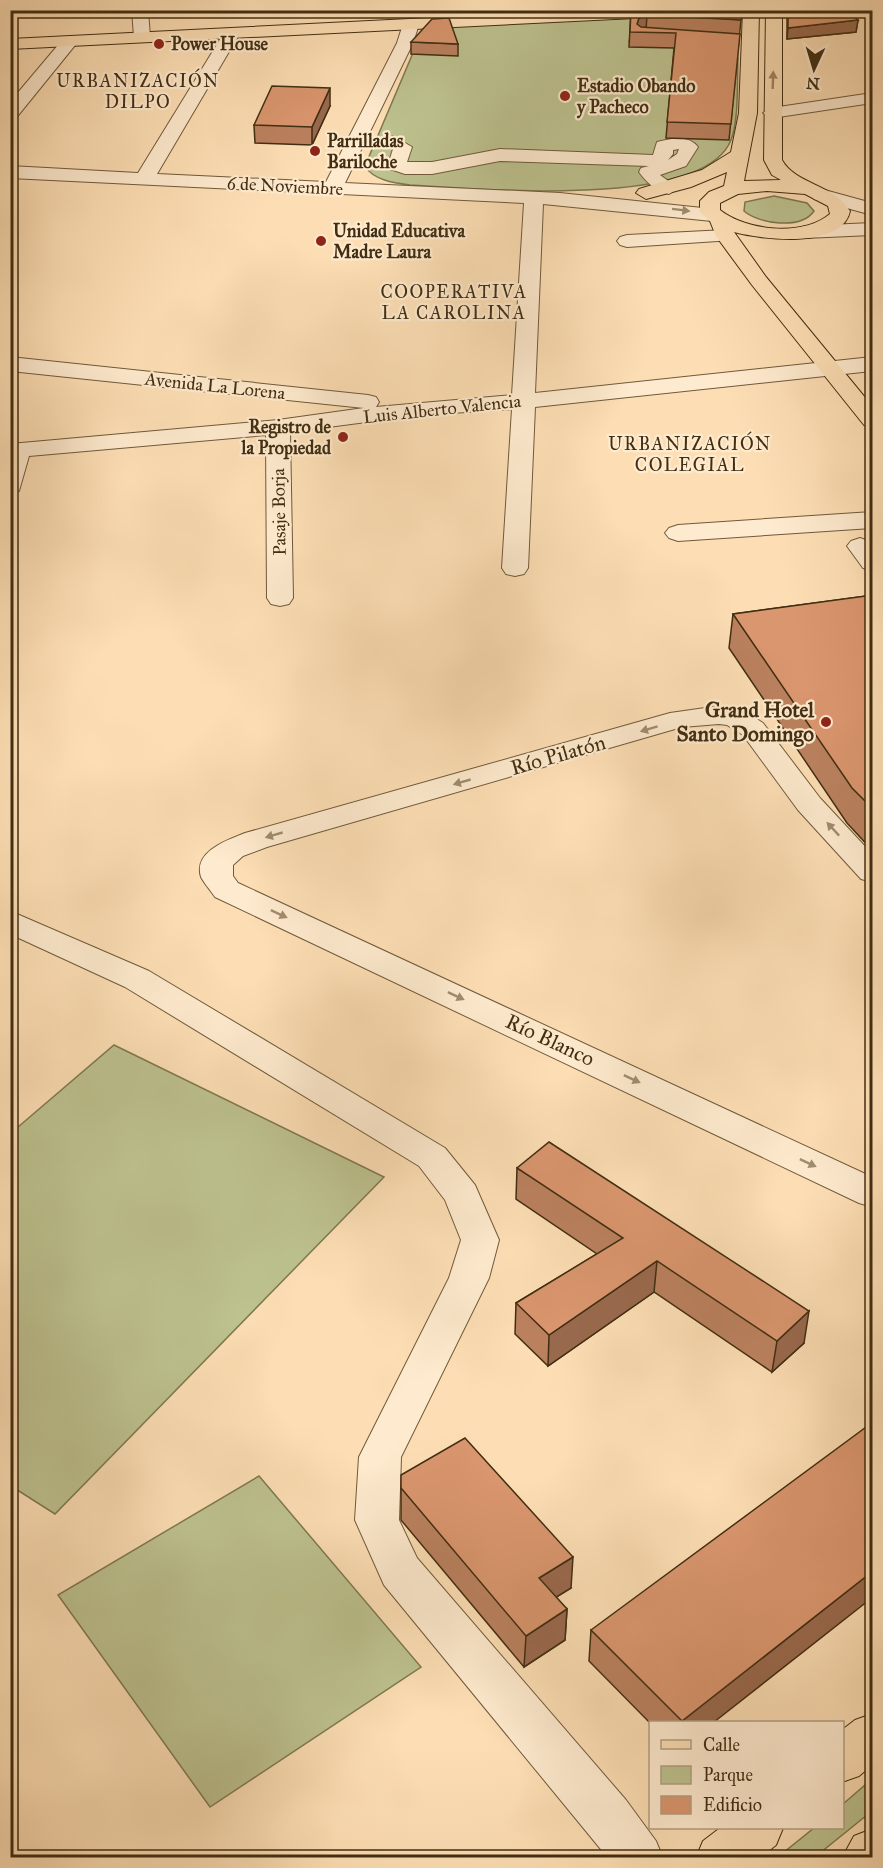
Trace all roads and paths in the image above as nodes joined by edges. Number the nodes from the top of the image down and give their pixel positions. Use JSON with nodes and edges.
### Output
{"nodes":[{"id":1,"x":140,"y":10,"type":"edge"},
{"id":2,"x":487,"y":10,"type":"edge"},
{"id":3,"x":696,"y":10,"type":"edge"},
{"id":4,"x":751,"y":10,"type":"edge"},
{"id":5,"x":774,"y":10,"type":"edge"},
{"id":6,"x":439,"y":12,"type":"edge"},
{"id":7,"x":411,"y":24,"type":"junction"},
{"id":8,"x":142,"y":33,"type":"junction"},
{"id":9,"x":232,"y":33,"type":"junction"},
{"id":10,"x":10,"y":35,"type":"edge"},
{"id":11,"x":70,"y":41,"type":"junction"},
{"id":12,"x":728,"y":42,"type":"edge"},
{"id":13,"x":751,"y":43,"type":"junction"},
{"id":14,"x":10,"y":44,"type":"edge"},
{"id":15,"x":873,"y":98,"type":"edge"},
{"id":16,"x":772,"y":113,"type":"junction"},
{"id":17,"x":10,"y":114,"type":"edge"},
{"id":18,"x":393,"y":141,"type":"dead end"},
{"id":19,"x":742,"y":151,"type":"junction"},
{"id":20,"x":10,"y":172,"type":"edge"},
{"id":21,"x":144,"y":179,"type":"junction"},
{"id":22,"x":669,"y":188,"type":"junction"},
{"id":23,"x":332,"y":189,"type":"junction"},
{"id":24,"x":731,"y":190,"type":"junction"},
{"id":25,"x":646,"y":193,"type":"junction"},
{"id":26,"x":819,"y":194,"type":"junction"},
{"id":27,"x":534,"y":198,"type":"junction"},
{"id":28,"x":560,"y":199,"type":"junction"},
{"id":29,"x":873,"y":209,"type":"edge"},
{"id":30,"x":719,"y":224,"type":"junction"},
{"id":31,"x":873,"y":229,"type":"edge"},
{"id":32,"x":800,"y":232,"type":"junction"},
{"id":33,"x":627,"y":241,"type":"dead end"},
{"id":34,"x":759,"y":281,"type":"junction"},
{"id":35,"x":10,"y":364,"type":"edge"},
{"id":36,"x":873,"y":364,"type":"edge"},
{"id":37,"x":830,"y":369,"type":"junction"},
{"id":38,"x":523,"y":401,"type":"junction"},
{"id":39,"x":420,"y":408,"type":"junction"},
{"id":40,"x":873,"y":420,"type":"edge"},
{"id":41,"x":278,"y":426,"type":"junction"},
{"id":42,"x":15,"y":450,"type":"edge"},
{"id":43,"x":10,"y":486,"type":"edge"},
{"id":44,"x":873,"y":520,"type":"edge"},
{"id":45,"x":678,"y":533,"type":"dead end"},
{"id":46,"x":516,"y":568,"type":"dead end"},
{"id":47,"x":280,"y":598,"type":"dead end"},
{"id":48,"x":873,"y":872,"type":"edge"},
{"id":49,"x":226,"y":890,"type":"joint"},
{"id":50,"x":10,"y":921,"type":"edge"},
{"id":51,"x":873,"y":1193,"type":"edge"},
{"id":52,"x":873,"y":1736,"type":"edge"},
{"id":53,"x":844,"y":1759,"type":"edge"},
{"id":54,"x":756,"y":1829,"type":"edge"},
{"id":55,"x":873,"y":1853,"type":"edge"},
{"id":56,"x":638,"y":1857,"type":"edge"},
{"id":57,"x":721,"y":1857,"type":"edge"},
{"id":58,"x":867,"y":1857,"type":"edge"}],
"edges":[{"from":1,"to":8,"type":"street"},
{"from":2,"to":6,"type":"main road"},
{"from":3,"to":7,"type":"main road"},
{"from":4,"to":13,"type":"main road"},
{"from":16,"to":5,"type":"main road","one_way":true},
{"from":6,"to":8,"type":"main road"},
{"from":7,"to":9,"type":"main road"},
{"from":7,"to":23,"type":"street"},
{"from":8,"to":9,"type":"main road"},
{"from":8,"to":10,"type":"main road"},
{"from":8,"to":11,"type":"main road"},
{"from":9,"to":21,"type":"street"},
{"from":11,"to":14,"type":"main road"},
{"from":11,"to":17,"type":"street"},
{"from":12,"to":13,"type":"street"},
{"from":13,"to":19,"type":"main road"},
{"from":15,"to":16,"type":"street"},
{"from":16,"to":26,"type":"main road"},
{"from":18,"to":22,"type":"street"},
{"from":19,"to":22,"type":"main road"},
{"from":19,"to":24,"type":"main road"},
{"from":20,"to":21,"type":"street","name":"6 de Noviembre"},
{"from":21,"to":23,"type":"street","name":"6 de Noviembre"},
{"from":22,"to":25,"type":"main road"},
{"from":23,"to":27,"type":"street","name":"6 de Noviembre"},
{"from":24,"to":25,"type":"street","name":"6 de Noviembre"},
{"from":24,"to":26,"type":"main road"},
{"from":24,"to":30,"type":"main road"},
{"from":25,"to":28,"type":"street","name":"6 de Noviembre"},
{"from":26,"to":29,"type":"street"},
{"from":26,"to":32,"type":"main road"},
{"from":27,"to":28,"type":"street","name":"6 de Noviembre"},
{"from":27,"to":38,"type":"street"},
{"from":28,"to":30,"type":"street","name":"6 de Noviembre","one_way":true},
{"from":30,"to":32,"type":"main road"},
{"from":30,"to":33,"type":"street"},
{"from":30,"to":34,"type":"main road"},
{"from":31,"to":32,"type":"street"},
{"from":32,"to":34,"type":"main road"},
{"from":34,"to":37,"type":"main road"},
{"from":35,"to":39,"type":"street","name":"Avenida La Lorena"},
{"from":36,"to":37,"type":"street","name":"Luis Alberto Valencia"},
{"from":37,"to":38,"type":"street","name":"Luis Alberto Valencia"},
{"from":37,"to":40,"type":"main road"},
{"from":38,"to":39,"type":"street","name":"Luis Alberto Valencia"},
{"from":38,"to":46,"type":"street"},
{"from":39,"to":41,"type":"street","name":"Luis Alberto Valencia"},
{"from":41,"to":42,"type":"street","name":"Luis Alberto Valencia"},
{"from":41,"to":47,"type":"street","name":"Pasaje Borja"},
{"from":42,"to":43,"type":"street"},
{"from":44,"to":45,"type":"street"},
{"from":48,"to":49,"type":"street","name":"Río Pilatón","one_way":true},
{"from":49,"to":51,"type":"street","name":"Río Blanco","one_way":true},
{"from":50,"to":56,"type":"street"},
{"from":52,"to":53,"type":"main road"},
{"from":54,"to":57,"type":"main road"},
{"from":55,"to":58,"type":"main road"}]}
